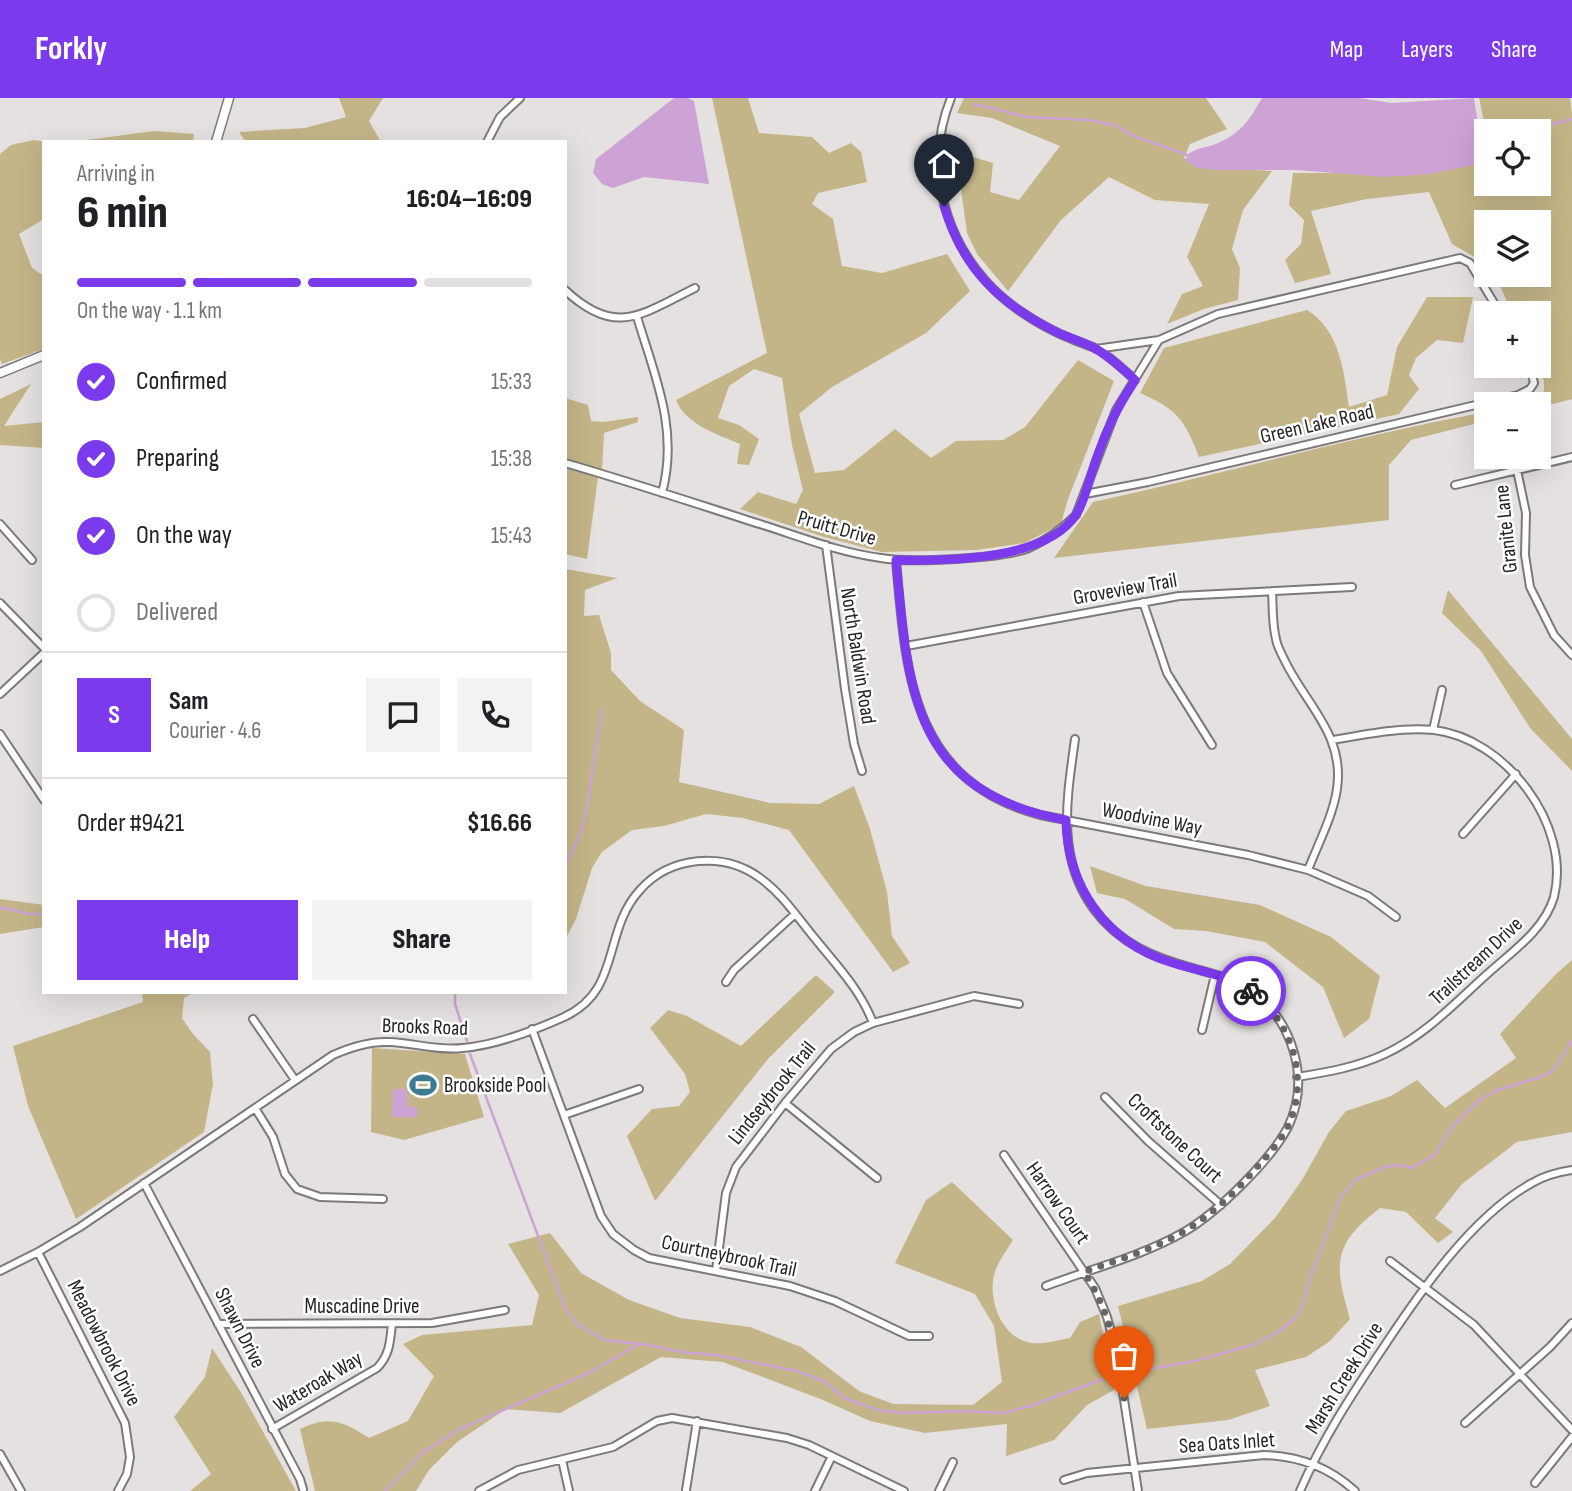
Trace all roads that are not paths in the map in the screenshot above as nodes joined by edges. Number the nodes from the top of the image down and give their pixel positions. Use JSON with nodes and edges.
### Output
{"nodes":[{"id":1,"x":229,"y":98,"type":"edge"},
{"id":2,"x":520,"y":98,"type":"edge"},
{"id":3,"x":951,"y":98,"type":"edge"},
{"id":4,"x":217,"y":140,"type":"edge"},
{"id":5,"x":488,"y":140,"type":"edge"},
{"id":6,"x":695,"y":288,"type":"dead end"},
{"id":7,"x":567,"y":292,"type":"edge"},
{"id":8,"x":1493,"y":301,"type":"edge"},
{"id":9,"x":637,"y":317,"type":"junction"},
{"id":10,"x":1159,"y":341,"type":"junction"},
{"id":11,"x":1097,"y":349,"type":"junction"},
{"id":12,"x":42,"y":356,"type":"edge"},
{"id":13,"x":0,"y":373,"type":"edge"},
{"id":14,"x":1534,"y":378,"type":"edge"},
{"id":15,"x":1135,"y":380,"type":"junction"},
{"id":16,"x":1572,"y":457,"type":"edge"},
{"id":17,"x":567,"y":464,"type":"edge"},
{"id":18,"x":1517,"y":470,"type":"junction"},
{"id":19,"x":1455,"y":485,"type":"dead end"},
{"id":20,"x":662,"y":493,"type":"junction"},
{"id":21,"x":1085,"y":494,"type":"junction"},
{"id":22,"x":0,"y":524,"type":"edge"},
{"id":23,"x":826,"y":545,"type":"junction"},
{"id":24,"x":32,"y":560,"type":"dead end"},
{"id":25,"x":896,"y":560,"type":"junction"},
{"id":26,"x":1352,"y":587,"type":"dead end"},
{"id":27,"x":1272,"y":591,"type":"junction"},
{"id":28,"x":1143,"y":602,"type":"junction"},
{"id":29,"x":0,"y":603,"type":"edge"},
{"id":30,"x":906,"y":646,"type":"junction"},
{"id":31,"x":42,"y":649,"type":"edge"},
{"id":32,"x":42,"y":653,"type":"edge"},
{"id":33,"x":1572,"y":655,"type":"edge"},
{"id":34,"x":1442,"y":690,"type":"dead end"},
{"id":35,"x":0,"y":694,"type":"edge"},
{"id":36,"x":1433,"y":730,"type":"junction"},
{"id":37,"x":0,"y":734,"type":"edge"},
{"id":38,"x":1075,"y":739,"type":"dead end"},
{"id":39,"x":1333,"y":740,"type":"junction"},
{"id":40,"x":1212,"y":745,"type":"dead end"},
{"id":41,"x":862,"y":771,"type":"dead end"},
{"id":42,"x":1516,"y":774,"type":"junction"},
{"id":43,"x":42,"y":797,"type":"edge"},
{"id":44,"x":1066,"y":820,"type":"junction"},
{"id":45,"x":1463,"y":834,"type":"dead end"},
{"id":46,"x":1308,"y":870,"type":"junction"},
{"id":47,"x":795,"y":914,"type":"junction"},
{"id":48,"x":1396,"y":917,"type":"dead end"},
{"id":49,"x":1215,"y":975,"type":"junction"},
{"id":50,"x":726,"y":982,"type":"dead end"},
{"id":51,"x":1019,"y":1004,"type":"dead end"},
{"id":52,"x":253,"y":1019,"type":"dead end"},
{"id":53,"x":873,"y":1023,"type":"junction"},
{"id":54,"x":532,"y":1029,"type":"junction"},
{"id":55,"x":1202,"y":1030,"type":"dead end"},
{"id":56,"x":1297,"y":1077,"type":"junction"},
{"id":57,"x":295,"y":1080,"type":"junction"},
{"id":58,"x":639,"y":1088,"type":"dead end"},
{"id":59,"x":1105,"y":1097,"type":"dead end"},
{"id":60,"x":785,"y":1103,"type":"junction"},
{"id":61,"x":255,"y":1108,"type":"junction"},
{"id":62,"x":564,"y":1115,"type":"junction"},
{"id":63,"x":1004,"y":1155,"type":"dead end"},
{"id":64,"x":1572,"y":1170,"type":"edge"},
{"id":65,"x":877,"y":1178,"type":"dead end"},
{"id":66,"x":144,"y":1183,"type":"junction"},
{"id":67,"x":383,"y":1199,"type":"dead end"},
{"id":68,"x":1221,"y":1205,"type":"junction"},
{"id":69,"x":38,"y":1252,"type":"junction"},
{"id":70,"x":1390,"y":1261,"type":"dead end"},
{"id":71,"x":0,"y":1271,"type":"edge"},
{"id":72,"x":716,"y":1271,"type":"junction"},
{"id":73,"x":1084,"y":1272,"type":"junction"},
{"id":74,"x":1046,"y":1286,"type":"dead end"},
{"id":75,"x":1424,"y":1287,"type":"junction"},
{"id":76,"x":505,"y":1310,"type":"dead end"},
{"id":77,"x":1572,"y":1323,"type":"edge"},
{"id":78,"x":218,"y":1324,"type":"junction"},
{"id":79,"x":392,"y":1324,"type":"junction"},
{"id":80,"x":929,"y":1336,"type":"dead end"},
{"id":81,"x":1520,"y":1374,"type":"junction"},
{"id":82,"x":697,"y":1421,"type":"junction"},
{"id":83,"x":1465,"y":1423,"type":"dead end"},
{"id":84,"x":272,"y":1429,"type":"junction"},
{"id":85,"x":1572,"y":1430,"type":"edge"},
{"id":86,"x":1572,"y":1437,"type":"edge"},
{"id":87,"x":0,"y":1454,"type":"edge"},
{"id":88,"x":832,"y":1456,"type":"junction"},
{"id":89,"x":562,"y":1461,"type":"junction"},
{"id":90,"x":953,"y":1462,"type":"dead end"},
{"id":91,"x":1313,"y":1463,"type":"junction"},
{"id":92,"x":1135,"y":1468,"type":"junction"},
{"id":93,"x":1064,"y":1480,"type":"dead end"},
{"id":94,"x":1535,"y":1483,"type":"dead end"},
{"id":95,"x":303,"y":1489,"type":"edge"},
{"id":96,"x":686,"y":1490,"type":"edge"},
{"id":97,"x":21,"y":1491,"type":"edge"},
{"id":98,"x":118,"y":1491,"type":"edge"},
{"id":99,"x":479,"y":1491,"type":"edge"},
{"id":100,"x":569,"y":1491,"type":"edge"},
{"id":101,"x":815,"y":1491,"type":"edge"},
{"id":102,"x":904,"y":1491,"type":"edge"},
{"id":103,"x":939,"y":1491,"type":"edge"},
{"id":104,"x":1138,"y":1491,"type":"edge"},
{"id":105,"x":1300,"y":1491,"type":"edge"},
{"id":106,"x":1355,"y":1491,"type":"edge"}],
"edges":[{"from":1,"to":4,"type":"street"},
{"from":2,"to":5,"type":"street"},
{"from":3,"to":11,"type":"street"},
{"from":6,"to":9,"type":"street"},
{"from":7,"to":9,"type":"street"},
{"from":8,"to":10,"type":"street"},
{"from":9,"to":20,"type":"street"},
{"from":10,"to":11,"type":"street"},
{"from":10,"to":15,"type":"street"},
{"from":11,"to":15,"type":"street"},
{"from":12,"to":13,"type":"street"},
{"from":14,"to":21,"type":"street","name":"Green Lake Road"},
{"from":15,"to":21,"type":"street","name":"Pruitt Drive"},
{"from":16,"to":18,"type":"street"},
{"from":17,"to":20,"type":"street","name":"Pruitt Drive"},
{"from":18,"to":19,"type":"street"},
{"from":18,"to":33,"type":"street","name":"Granite Lane"},
{"from":20,"to":23,"type":"street","name":"Pruitt Drive"},
{"from":21,"to":25,"type":"street","name":"Pruitt Drive"},
{"from":22,"to":24,"type":"street"},
{"from":23,"to":25,"type":"street","name":"Pruitt Drive"},
{"from":23,"to":41,"type":"street","name":"North Baldwin Road"},
{"from":25,"to":30,"type":"street","name":"Woodvine Way"},
{"from":26,"to":27,"type":"street","name":"Groveview Trail"},
{"from":27,"to":28,"type":"street","name":"Groveview Trail"},
{"from":27,"to":39,"type":"street"},
{"from":28,"to":30,"type":"street","name":"Groveview Trail"},
{"from":28,"to":40,"type":"street"},
{"from":29,"to":31,"type":"street"},
{"from":30,"to":44,"type":"street","name":"Woodvine Way"},
{"from":32,"to":35,"type":"street"},
{"from":34,"to":36,"type":"street"},
{"from":36,"to":39,"type":"street","name":"Trailstream Drive"},
{"from":36,"to":42,"type":"street","name":"Trailstream Drive"},
{"from":37,"to":43,"type":"street"},
{"from":38,"to":44,"type":"street"},
{"from":39,"to":46,"type":"street"},
{"from":42,"to":45,"type":"street"},
{"from":42,"to":56,"type":"street","name":"Trailstream Drive"},
{"from":44,"to":46,"type":"street","name":"Woodvine Way"},
{"from":44,"to":49,"type":"street"},
{"from":46,"to":48,"type":"street","name":"Woodvine Way"},
{"from":47,"to":50,"type":"street"},
{"from":47,"to":53,"type":"street","name":"Brooks Road"},
{"from":47,"to":54,"type":"street","name":"Brooks Road"},
{"from":49,"to":55,"type":"street"},
{"from":49,"to":56,"type":"street"},
{"from":51,"to":53,"type":"street","name":"Lindseybrook Trail"},
{"from":52,"to":57,"type":"street"},
{"from":53,"to":60,"type":"street","name":"Lindseybrook Trail"},
{"from":54,"to":57,"type":"street","name":"Brooks Road"},
{"from":54,"to":62,"type":"street","name":"Courtneybrook Trail"},
{"from":56,"to":68,"type":"street"},
{"from":57,"to":61,"type":"street","name":"Brooks Road"},
{"from":58,"to":62,"type":"street"},
{"from":59,"to":68,"type":"street","name":"Croftstone Court"},
{"from":60,"to":65,"type":"street"},
{"from":60,"to":72,"type":"street","name":"Lindseybrook Trail"},
{"from":61,"to":66,"type":"street","name":"Brooks Road"},
{"from":61,"to":67,"type":"street"},
{"from":62,"to":72,"type":"street","name":"Courtneybrook Trail"},
{"from":63,"to":73,"type":"street","name":"Harrow Court"},
{"from":64,"to":75,"type":"street","name":"Marsh Creek Drive"},
{"from":66,"to":69,"type":"street","name":"Brooks Road"},
{"from":66,"to":78,"type":"street","name":"Shawn Drive"},
{"from":68,"to":73,"type":"street"},
{"from":69,"to":71,"type":"street","name":"Brooks Road"},
{"from":69,"to":98,"type":"street","name":"Meadowbrook Drive"},
{"from":70,"to":75,"type":"street"},
{"from":72,"to":80,"type":"street","name":"Courtneybrook Trail"},
{"from":73,"to":74,"type":"street"},
{"from":73,"to":92,"type":"street","name":"Harrow Court"},
{"from":75,"to":81,"type":"street"},
{"from":75,"to":91,"type":"street","name":"Marsh Creek Drive"},
{"from":76,"to":79,"type":"street","name":"Muscadine Drive"},
{"from":77,"to":81,"type":"street"},
{"from":78,"to":79,"type":"street","name":"Muscadine Drive"},
{"from":78,"to":84,"type":"street","name":"Shawn Drive"},
{"from":79,"to":84,"type":"street","name":"Wateroak Way"},
{"from":81,"to":83,"type":"street"},
{"from":81,"to":85,"type":"street"},
{"from":82,"to":88,"type":"street"},
{"from":82,"to":89,"type":"street"},
{"from":82,"to":96,"type":"street"},
{"from":84,"to":95,"type":"street","name":"Shawn Drive"},
{"from":86,"to":94,"type":"street"},
{"from":87,"to":97,"type":"street"},
{"from":88,"to":101,"type":"street"},
{"from":88,"to":102,"type":"street"},
{"from":89,"to":99,"type":"street"},
{"from":89,"to":100,"type":"street"},
{"from":90,"to":103,"type":"street"},
{"from":91,"to":92,"type":"street","name":"Sea Oats Inlet"},
{"from":91,"to":105,"type":"street","name":"Marsh Creek Drive"},
{"from":91,"to":106,"type":"street","name":"Sea Oats Inlet"},
{"from":92,"to":93,"type":"street","name":"Sea Oats Inlet"},
{"from":92,"to":104,"type":"street","name":"Harrow Court"}]}
